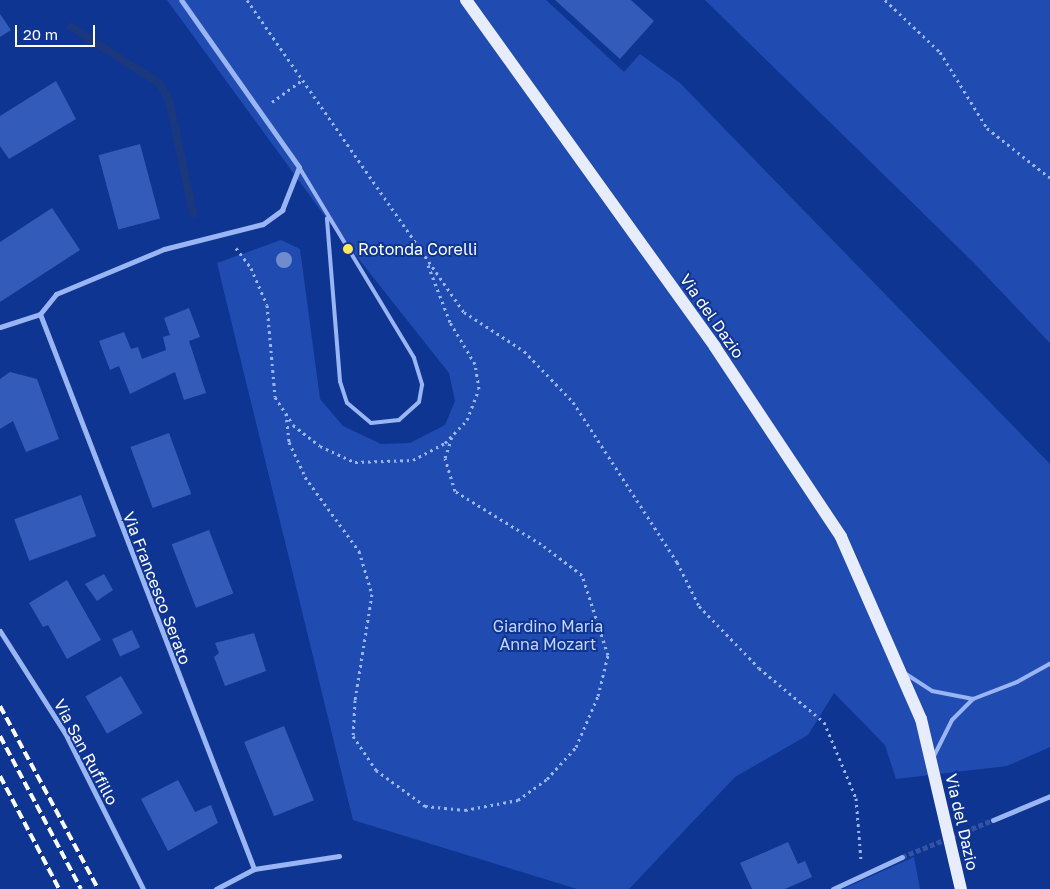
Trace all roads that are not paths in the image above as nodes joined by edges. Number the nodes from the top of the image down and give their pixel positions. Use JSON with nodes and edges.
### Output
{"nodes":[{"id":1,"x":181,"y":0,"type":"edge"},
{"id":2,"x":466,"y":0,"type":"edge"},
{"id":3,"x":299,"y":167,"type":"junction"},
{"id":4,"x":327,"y":218,"type":"junction"},
{"id":5,"x":40,"y":314,"type":"junction"},
{"id":6,"x":0,"y":327,"type":"edge"},
{"id":7,"x":0,"y":631,"type":"edge"},
{"id":8,"x":1050,"y":664,"type":"edge"},
{"id":9,"x":899,"y":669,"type":"junction"},
{"id":10,"x":973,"y":698,"type":"junction"},
{"id":11,"x":931,"y":762,"type":"junction"},
{"id":12,"x":1050,"y":796,"type":"edge"},
{"id":13,"x":993,"y":820,"type":"tunnel mouth"},
{"id":14,"x":339,"y":856,"type":"dead end"},
{"id":15,"x":902,"y":858,"type":"tunnel mouth"},
{"id":16,"x":254,"y":869,"type":"junction"},
{"id":17,"x":143,"y":889,"type":"edge"},
{"id":18,"x":216,"y":889,"type":"edge"},
{"id":19,"x":833,"y":889,"type":"edge"},
{"id":20,"x":961,"y":889,"type":"edge"}],
"edges":[{"from":1,"to":3,"type":"street"},
{"from":2,"to":9,"type":"main road","name":"Via del Dazio"},
{"from":3,"to":4,"type":"lane"},
{"from":3,"to":5,"type":"street"},
{"from":4,"to":4,"type":"lane"},
{"from":5,"to":6,"type":"street"},
{"from":5,"to":16,"type":"street","name":"Via Francesco Serato"},
{"from":7,"to":17,"type":"street","name":"Via San Ruffillo"},
{"from":8,"to":10,"type":"lane","name":"Via del Dazio"},
{"from":9,"to":10,"type":"lane","name":"Via del Dazio"},
{"from":9,"to":11,"type":"main road","name":"Via del Dazio"},
{"from":10,"to":11,"type":"lane","name":"Via del Dazio"},
{"from":11,"to":20,"type":"main road","name":"Via del Dazio"},
{"from":12,"to":13,"type":"street"},
{"from":14,"to":16,"type":"street"},
{"from":15,"to":19,"type":"street"},
{"from":16,"to":18,"type":"street"}]}
